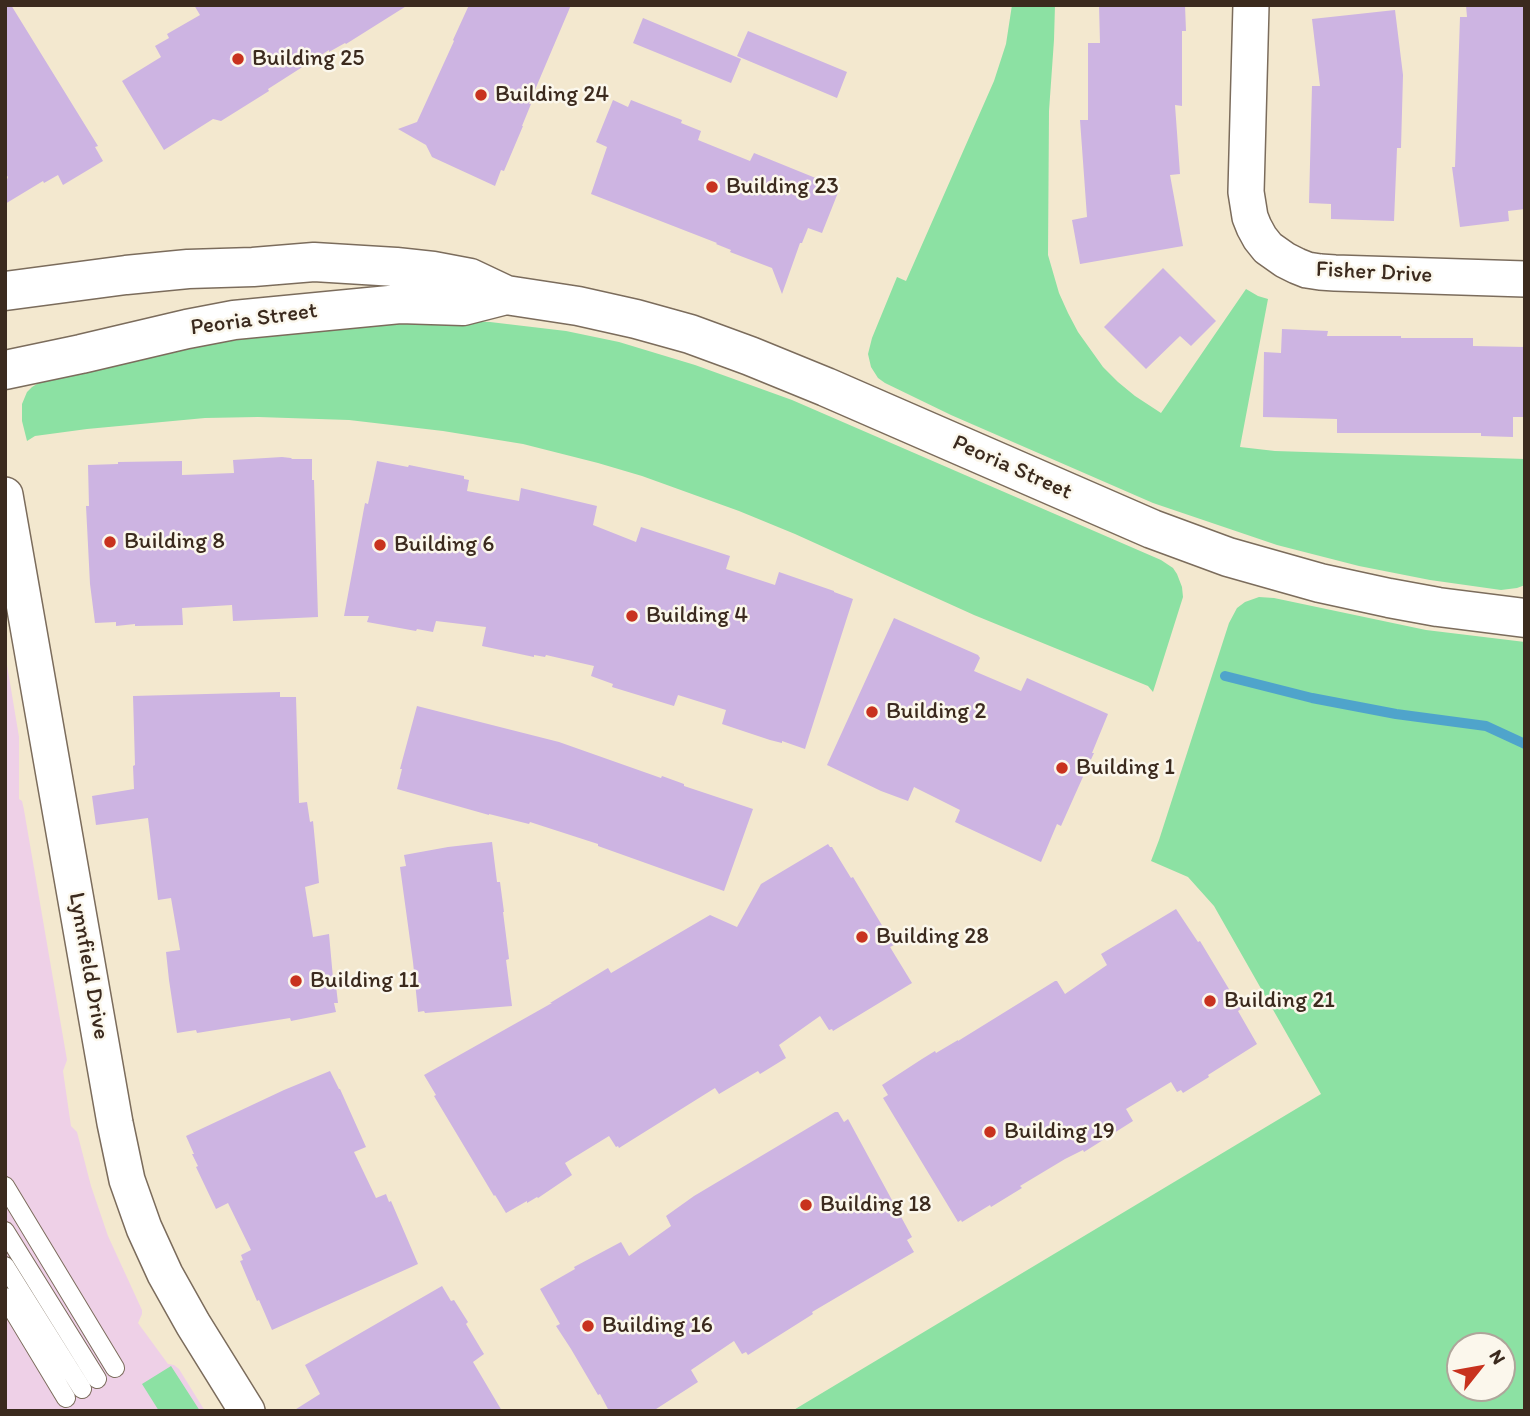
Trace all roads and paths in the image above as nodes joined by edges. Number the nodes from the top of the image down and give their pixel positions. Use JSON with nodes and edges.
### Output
{"nodes":[{"id":1,"x":1251,"y":5,"type":"edge"},
{"id":2,"x":1525,"y":279,"type":"edge"},
{"id":3,"x":5,"y":291,"type":"edge"},
{"id":4,"x":506,"y":295,"type":"junction"},
{"id":5,"x":5,"y":370,"type":"edge"},
{"id":6,"x":5,"y":495,"type":"edge"},
{"id":7,"x":1525,"y":618,"type":"edge"},
{"id":8,"x":5,"y":1186,"type":"edge"},
{"id":9,"x":5,"y":1231,"type":"edge"},
{"id":10,"x":5,"y":1266,"type":"edge"},
{"id":11,"x":5,"y":1297,"type":"edge"},
{"id":12,"x":115,"y":1368,"type":"dead end"},
{"id":13,"x":66,"y":1398,"type":"dead end"},
{"id":14,"x":247,"y":1411,"type":"edge"}],
"edges":[{"from":1,"to":2,"type":"street","name":"Fisher Drive"},
{"from":3,"to":4,"type":"main road","name":"Peoria Street"},
{"from":4,"to":5,"type":"main road","name":"Peoria Street"},
{"from":4,"to":7,"type":"main road","name":"Peoria Street"},
{"from":6,"to":14,"type":"street","name":"Lynnfield Drive"},
{"from":8,"to":12,"type":"lane"},
{"from":9,"to":10,"type":"lane"},
{"from":11,"to":13,"type":"lane"}]}
